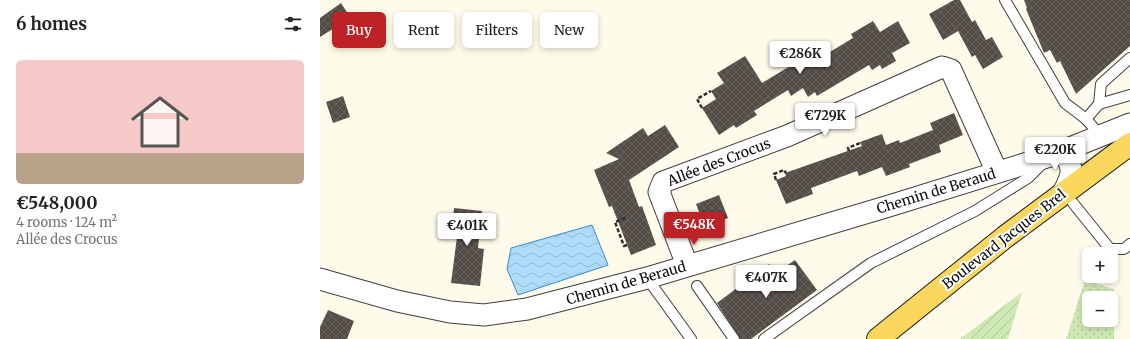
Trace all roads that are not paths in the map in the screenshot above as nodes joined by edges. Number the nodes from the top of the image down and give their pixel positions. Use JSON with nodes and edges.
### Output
{"nodes":[{"id":1,"x":1005,"y":0,"type":"edge"},
{"id":2,"x":1130,"y":58,"type":"edge"},
{"id":3,"x":1130,"y":95,"type":"edge"},
{"id":4,"x":1100,"y":104,"type":"junction"},
{"id":5,"x":1086,"y":119,"type":"junction"},
{"id":6,"x":1130,"y":124,"type":"edge"},
{"id":7,"x":1100,"y":135,"type":"junction"},
{"id":8,"x":1130,"y":144,"type":"edge"},
{"id":9,"x":1057,"y":153,"type":"junction"},
{"id":10,"x":1130,"y":162,"type":"edge"},
{"id":11,"x":997,"y":172,"type":"junction"},
{"id":12,"x":1068,"y":197,"type":"junction"},
{"id":13,"x":1130,"y":244,"type":"edge"},
{"id":14,"x":687,"y":265,"type":"junction"},
{"id":15,"x":647,"y":278,"type":"junction"},
{"id":16,"x":320,"y":279,"type":"edge"},
{"id":17,"x":696,"y":286,"type":"dead end"},
{"id":18,"x":691,"y":339,"type":"edge"},
{"id":19,"x":734,"y":339,"type":"edge"},
{"id":20,"x":764,"y":339,"type":"edge"},
{"id":21,"x":878,"y":339,"type":"edge"}],
"edges":[{"from":1,"to":5,"type":"lane"},
{"from":2,"to":4,"type":"lane"},
{"from":3,"to":4,"type":"lane"},
{"from":4,"to":5,"type":"lane"},
{"from":5,"to":7,"type":"lane"},
{"from":6,"to":7,"type":"street","name":"Chemin de Beraud"},
{"from":7,"to":9,"type":"street","name":"Chemin de Beraud"},
{"from":8,"to":12,"type":"main road","name":"Boulevard Jacques Brel"},
{"from":9,"to":11,"type":"street","name":"Chemin de Beraud"},
{"from":9,"to":12,"type":"street"},
{"from":9,"to":20,"type":"lane"},
{"from":10,"to":12,"type":"main road","name":"Boulevard Jacques Brel"},
{"from":11,"to":14,"type":"street","name":"Chemin de Beraud"},
{"from":11,"to":14,"type":"street","name":"Allée des Crocus"},
{"from":12,"to":13,"type":"lane"},
{"from":12,"to":21,"type":"main road","name":"Boulevard Jacques Brel"},
{"from":14,"to":15,"type":"street","name":"Chemin de Beraud"},
{"from":15,"to":16,"type":"street","name":"Chemin de Beraud"},
{"from":15,"to":18,"type":"lane"},
{"from":17,"to":19,"type":"lane"}]}
